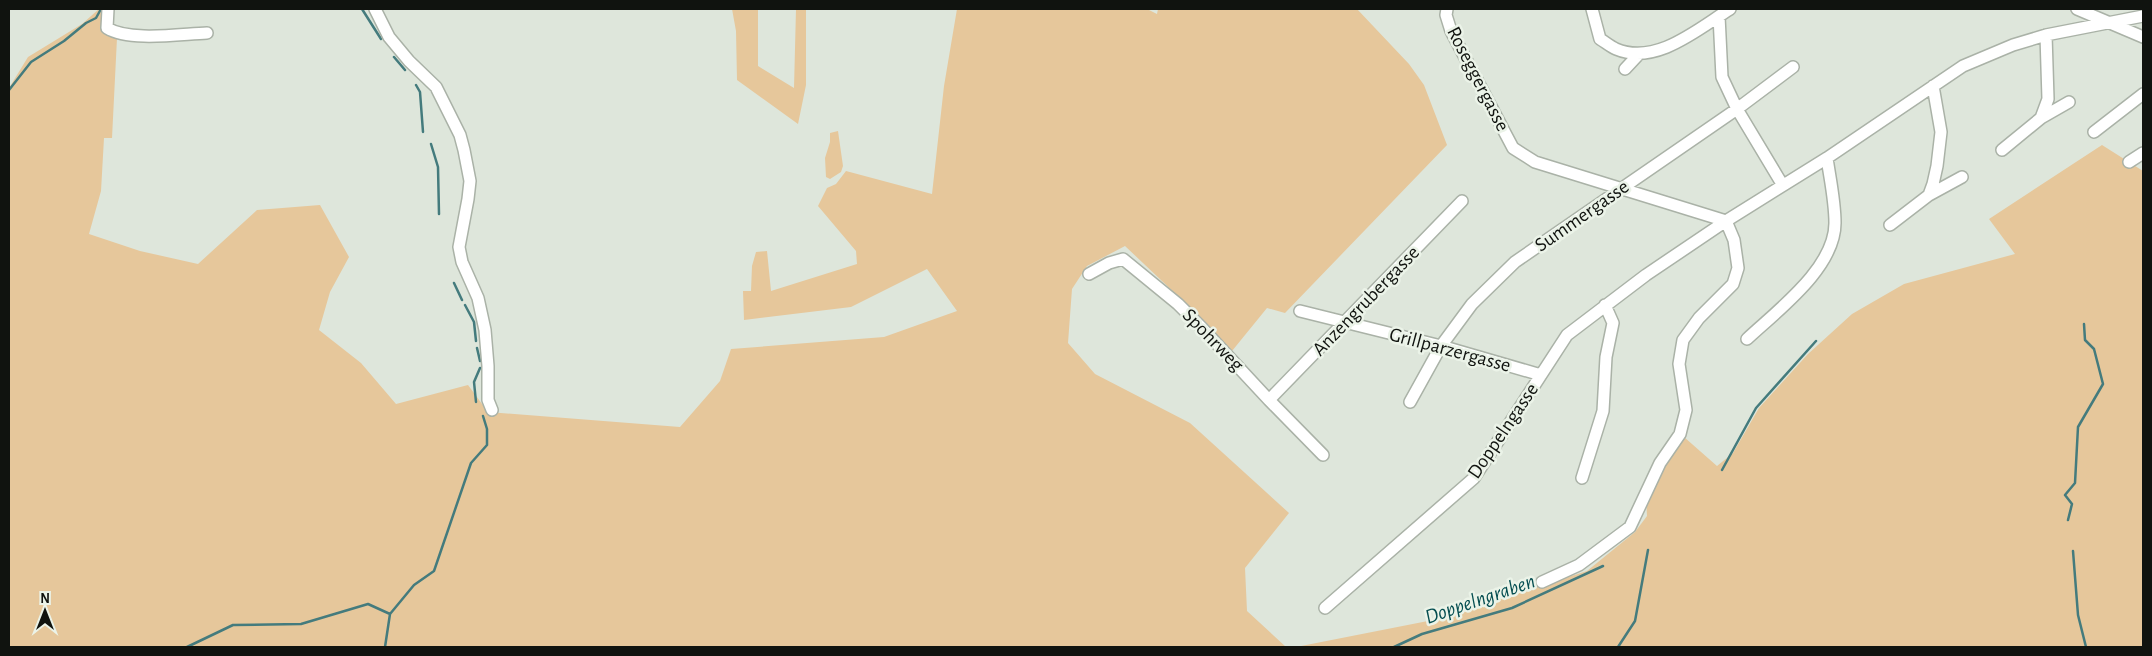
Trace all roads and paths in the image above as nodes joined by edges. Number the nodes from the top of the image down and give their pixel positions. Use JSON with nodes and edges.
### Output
{"nodes":[{"id":1,"x":108,"y":9,"type":"edge"},
{"id":2,"x":375,"y":9,"type":"edge"},
{"id":3,"x":1447,"y":9,"type":"edge"},
{"id":4,"x":1592,"y":9,"type":"edge"},
{"id":5,"x":1730,"y":9,"type":"edge"},
{"id":6,"x":2077,"y":9,"type":"edge"},
{"id":7,"x":1719,"y":16,"type":"junction"},
{"id":8,"x":2143,"y":16,"type":"edge"},
{"id":9,"x":2114,"y":23,"type":"junction"},
{"id":10,"x":207,"y":33,"type":"dead end"},
{"id":11,"x":2046,"y":35,"type":"junction"},
{"id":12,"x":2143,"y":37,"type":"edge"},
{"id":13,"x":1640,"y":54,"type":"junction"},
{"id":14,"x":1793,"y":67,"type":"dead end"},
{"id":15,"x":1625,"y":68,"type":"dead end"},
{"id":16,"x":1933,"y":86,"type":"junction"},
{"id":17,"x":2143,"y":94,"type":"edge"},
{"id":18,"x":2069,"y":102,"type":"dead end"},
{"id":19,"x":1737,"y":109,"type":"junction"},
{"id":20,"x":2041,"y":118,"type":"junction"},
{"id":21,"x":2094,"y":132,"type":"dead end"},
{"id":22,"x":2002,"y":150,"type":"dead end"},
{"id":23,"x":2143,"y":152,"type":"edge"},
{"id":24,"x":1827,"y":158,"type":"junction"},
{"id":25,"x":2129,"y":162,"type":"dead end"},
{"id":26,"x":1962,"y":177,"type":"dead end"},
{"id":27,"x":1782,"y":184,"type":"junction"},
{"id":28,"x":1622,"y":188,"type":"junction"},
{"id":29,"x":1929,"y":195,"type":"junction"},
{"id":30,"x":1462,"y":201,"type":"dead end"},
{"id":31,"x":1726,"y":221,"type":"junction"},
{"id":32,"x":1890,"y":225,"type":"dead end"},
{"id":33,"x":1089,"y":274,"type":"dead end"},
{"id":34,"x":1605,"y":305,"type":"junction"},
{"id":35,"x":1300,"y":311,"type":"dead end"},
{"id":36,"x":1346,"y":321,"type":"junction"},
{"id":37,"x":1747,"y":339,"type":"dead end"},
{"id":38,"x":1441,"y":346,"type":"junction"},
{"id":39,"x":1541,"y":375,"type":"junction"},
{"id":40,"x":1269,"y":400,"type":"junction"},
{"id":41,"x":1410,"y":402,"type":"dead end"},
{"id":42,"x":492,"y":410,"type":"dead end"},
{"id":43,"x":1323,"y":455,"type":"dead end"},
{"id":44,"x":1582,"y":478,"type":"dead end"},
{"id":45,"x":1542,"y":582,"type":"dead end"},
{"id":46,"x":1325,"y":608,"type":"dead end"}],
"edges":[{"from":1,"to":10,"type":"street"},
{"from":2,"to":42,"type":"street"},
{"from":3,"to":28,"type":"street","name":"Roseggergasse"},
{"from":4,"to":13,"type":"street"},
{"from":5,"to":7,"type":"street"},
{"from":6,"to":9,"type":"street"},
{"from":7,"to":13,"type":"street"},
{"from":7,"to":19,"type":"street"},
{"from":8,"to":9,"type":"street","name":"Doppelngasse"},
{"from":9,"to":11,"type":"street","name":"Doppelngasse"},
{"from":9,"to":12,"type":"street"},
{"from":11,"to":16,"type":"street","name":"Doppelngasse"},
{"from":11,"to":20,"type":"street"},
{"from":13,"to":15,"type":"street"},
{"from":14,"to":19,"type":"street","name":"Summergasse"},
{"from":16,"to":24,"type":"street","name":"Doppelngasse"},
{"from":16,"to":29,"type":"street"},
{"from":17,"to":21,"type":"street"},
{"from":18,"to":20,"type":"street"},
{"from":19,"to":27,"type":"street"},
{"from":19,"to":28,"type":"street","name":"Summergasse"},
{"from":20,"to":22,"type":"street"},
{"from":23,"to":25,"type":"street"},
{"from":24,"to":27,"type":"street","name":"Doppelngasse"},
{"from":24,"to":37,"type":"street"},
{"from":26,"to":29,"type":"street"},
{"from":27,"to":31,"type":"street","name":"Doppelngasse"},
{"from":28,"to":31,"type":"street"},
{"from":28,"to":38,"type":"street","name":"Summergasse"},
{"from":29,"to":32,"type":"street"},
{"from":30,"to":36,"type":"street","name":"Anzengrubergasse"},
{"from":31,"to":34,"type":"street","name":"Doppelngasse"},
{"from":31,"to":45,"type":"street"},
{"from":33,"to":40,"type":"street","name":"Spohrweg"},
{"from":34,"to":39,"type":"street","name":"Doppelngasse"},
{"from":34,"to":44,"type":"street"},
{"from":35,"to":36,"type":"street","name":"Grillparzergasse"},
{"from":36,"to":38,"type":"street","name":"Grillparzergasse"},
{"from":36,"to":40,"type":"street","name":"Anzengrubergasse"},
{"from":38,"to":39,"type":"street","name":"Grillparzergasse"},
{"from":38,"to":41,"type":"street","name":"Summergasse"},
{"from":39,"to":46,"type":"street","name":"Doppelngasse"},
{"from":40,"to":43,"type":"street","name":"Spohrweg"}]}
